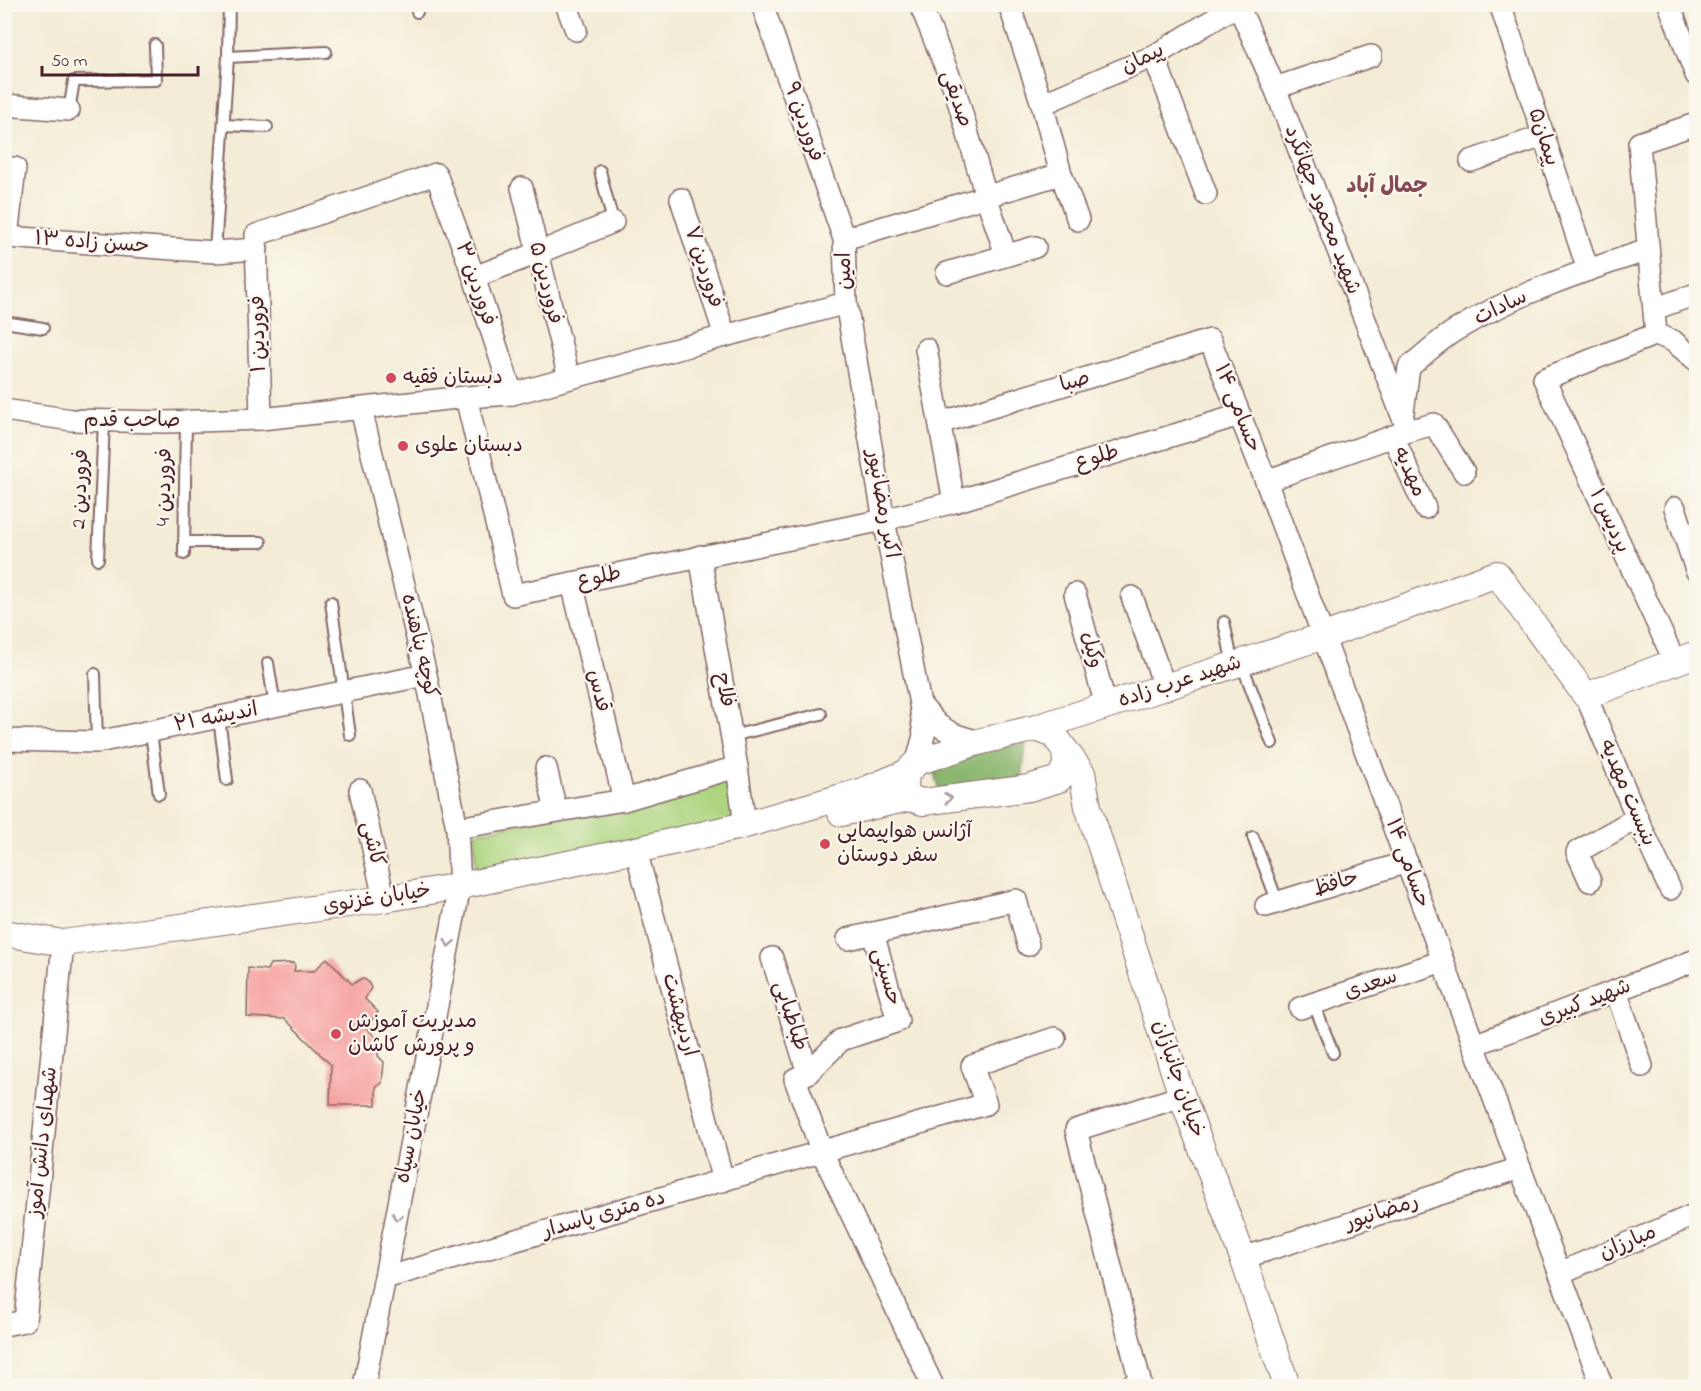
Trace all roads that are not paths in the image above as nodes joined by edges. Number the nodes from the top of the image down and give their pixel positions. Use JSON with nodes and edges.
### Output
{"nodes":[{"id":1,"x":229,"y":4,"type":"edge"},
{"id":2,"x":566,"y":4,"type":"edge"},
{"id":3,"x":762,"y":4,"type":"edge"},
{"id":4,"x":920,"y":4,"type":"edge"},
{"id":5,"x":1010,"y":4,"type":"edge"},
{"id":6,"x":1500,"y":4,"type":"edge"},
{"id":7,"x":1669,"y":4,"type":"edge"},
{"id":8,"x":1238,"y":5,"type":"edge"},
{"id":9,"x":576,"y":30,"type":"dead end"},
{"id":10,"x":155,"y":45,"type":"dead end"},
{"id":11,"x":326,"y":52,"type":"dead end"},
{"id":12,"x":1154,"y":56,"type":"junction"},
{"id":13,"x":1371,"y":56,"type":"dead end"},
{"id":14,"x":228,"y":57,"type":"junction"},
{"id":15,"x":1696,"y":75,"type":"edge"},
{"id":16,"x":1275,"y":88,"type":"junction"},
{"id":17,"x":1042,"y":104,"type":"junction"},
{"id":18,"x":4,"y":105,"type":"edge"},
{"id":19,"x":69,"y":110,"type":"joint"},
{"id":20,"x":1696,"y":124,"type":"edge"},
{"id":21,"x":224,"y":125,"type":"junction"},
{"id":22,"x":267,"y":127,"type":"dead end"},
{"id":23,"x":1543,"y":136,"type":"junction"},
{"id":24,"x":1471,"y":161,"type":"dead end"},
{"id":25,"x":4,"y":168,"type":"edge"},
{"id":26,"x":600,"y":171,"type":"dead end"},
{"id":27,"x":1061,"y":174,"type":"junction"},
{"id":28,"x":522,"y":188,"type":"dead end"},
{"id":29,"x":1206,"y":194,"type":"dead end"},
{"id":30,"x":986,"y":196,"type":"junction"},
{"id":31,"x":681,"y":199,"type":"dead end"},
{"id":32,"x":1078,"y":220,"type":"dead end"},
{"id":33,"x":613,"y":222,"type":"joint"},
{"id":34,"x":844,"y":239,"type":"junction"},
{"id":35,"x":1035,"y":247,"type":"dead end"},
{"id":36,"x":257,"y":249,"type":"junction"},
{"id":37,"x":1648,"y":250,"type":"junction"},
{"id":38,"x":215,"y":252,"type":"junction"},
{"id":39,"x":538,"y":254,"type":"junction"},
{"id":40,"x":1006,"y":255,"type":"junction"},
{"id":41,"x":1588,"y":270,"type":"junction"},
{"id":42,"x":947,"y":273,"type":"dead end"},
{"id":43,"x":474,"y":277,"type":"junction"},
{"id":44,"x":1696,"y":294,"type":"edge"},
{"id":45,"x":846,"y":303,"type":"junction"},
{"id":46,"x":1654,"y":309,"type":"junction"},
{"id":47,"x":4,"y":322,"type":"edge"},
{"id":48,"x":43,"y":328,"type":"dead end"},
{"id":49,"x":1656,"y":334,"type":"junction"},
{"id":50,"x":725,"y":336,"type":"junction"},
{"id":51,"x":1210,"y":340,"type":"joint"},
{"id":52,"x":926,"y":349,"type":"dead end"},
{"id":53,"x":1696,"y":360,"type":"edge"},
{"id":54,"x":569,"y":378,"type":"junction"},
{"id":55,"x":512,"y":394,"type":"junction"},
{"id":56,"x":466,"y":397,"type":"junction"},
{"id":57,"x":361,"y":409,"type":"junction"},
{"id":58,"x":4,"y":410,"type":"edge"},
{"id":59,"x":1240,"y":415,"type":"junction"},
{"id":60,"x":261,"y":419,"type":"junction"},
{"id":61,"x":104,"y":421,"type":"junction"},
{"id":62,"x":186,"y":421,"type":"junction"},
{"id":63,"x":940,"y":423,"type":"junction"},
{"id":64,"x":1401,"y":427,"type":"junction"},
{"id":65,"x":1464,"y":472,"type":"dead end"},
{"id":66,"x":1266,"y":481,"type":"junction"},
{"id":67,"x":954,"y":502,"type":"junction"},
{"id":68,"x":1425,"y":508,"type":"dead end"},
{"id":69,"x":1675,"y":508,"type":"dead end"},
{"id":70,"x":884,"y":520,"type":"junction"},
{"id":71,"x":261,"y":542,"type":"dead end"},
{"id":72,"x":700,"y":556,"type":"junction"},
{"id":73,"x":98,"y":559,"type":"dead end"},
{"id":74,"x":1696,"y":570,"type":"edge"},
{"id":75,"x":572,"y":583,"type":"junction"},
{"id":76,"x":1076,"y":594,"type":"dead end"},
{"id":77,"x":1132,"y":597,"type":"dead end"},
{"id":78,"x":331,"y":602,"type":"dead end"},
{"id":79,"x":1224,"y":622,"type":"dead end"},
{"id":80,"x":1324,"y":636,"type":"junction"},
{"id":81,"x":1686,"y":658,"type":"edge"},
{"id":82,"x":268,"y":663,"type":"dead end"},
{"id":83,"x":1237,"y":664,"type":"junction"},
{"id":84,"x":94,"y":674,"type":"dead end"},
{"id":85,"x":426,"y":675,"type":"junction"},
{"id":86,"x":1166,"y":687,"type":"junction"},
{"id":87,"x":344,"y":692,"type":"junction"},
{"id":88,"x":1586,"y":696,"type":"junction"},
{"id":89,"x":920,"y":704,"type":"junction"},
{"id":90,"x":275,"y":706,"type":"junction"},
{"id":91,"x":1106,"y":706,"type":"junction"},
{"id":92,"x":821,"y":714,"type":"dead end"},
{"id":93,"x":219,"y":718,"type":"junction"},
{"id":94,"x":1036,"y":728,"type":"junction"},
{"id":95,"x":151,"y":732,"type":"junction"},
{"id":96,"x":350,"y":735,"type":"dead end"},
{"id":97,"x":732,"y":736,"type":"junction"},
{"id":98,"x":4,"y":740,"type":"edge"},
{"id":99,"x":97,"y":742,"type":"junction"},
{"id":100,"x":978,"y":742,"type":"junction"},
{"id":101,"x":1272,"y":743,"type":"dead end"},
{"id":102,"x":1065,"y":750,"type":"junction"},
{"id":103,"x":737,"y":767,"type":"junction"},
{"id":104,"x":546,"y":768,"type":"dead end"},
{"id":105,"x":911,"y":768,"type":"junction"},
{"id":106,"x":1059,"y":779,"type":"junction"},
{"id":107,"x":227,"y":780,"type":"dead end"},
{"id":108,"x":360,"y":790,"type":"dead end"},
{"id":109,"x":159,"y":794,"type":"dead end"},
{"id":110,"x":909,"y":798,"type":"junction"},
{"id":111,"x":624,"y":800,"type":"junction"},
{"id":112,"x":1088,"y":807,"type":"junction"},
{"id":113,"x":556,"y":811,"type":"junction"},
{"id":114,"x":1637,"y":818,"type":"junction"},
{"id":115,"x":745,"y":825,"type":"junction"},
{"id":116,"x":457,"y":828,"type":"junction"},
{"id":117,"x":1254,"y":837,"type":"dead end"},
{"id":118,"x":636,"y":850,"type":"junction"},
{"id":119,"x":1407,"y":862,"type":"junction"},
{"id":120,"x":1590,"y":881,"type":"dead end"},
{"id":121,"x":460,"y":886,"type":"junction"},
{"id":122,"x":1670,"y":889,"type":"dead end"},
{"id":123,"x":384,"y":899,"type":"junction"},
{"id":124,"x":1272,"y":905,"type":"joint"},
{"id":125,"x":4,"y":933,"type":"edge"},
{"id":126,"x":873,"y":933,"type":"junction"},
{"id":127,"x":848,"y":939,"type":"dead end"},
{"id":128,"x":63,"y":943,"type":"junction"},
{"id":129,"x":1028,"y":945,"type":"dead end"},
{"id":130,"x":772,"y":958,"type":"dead end"},
{"id":131,"x":1696,"y":960,"type":"edge"},
{"id":132,"x":1443,"y":961,"type":"junction"},
{"id":133,"x":1616,"y":991,"type":"junction"},
{"id":134,"x":1307,"y":1006,"type":"joint"},
{"id":135,"x":1055,"y":1038,"type":"dead end"},
{"id":136,"x":1474,"y":1045,"type":"junction"},
{"id":137,"x":1333,"y":1053,"type":"dead end"},
{"id":138,"x":1642,"y":1066,"type":"dead end"},
{"id":139,"x":808,"y":1073,"type":"junction"},
{"id":140,"x":1182,"y":1096,"type":"junction"},
{"id":141,"x":822,"y":1152,"type":"junction"},
{"id":142,"x":1520,"y":1168,"type":"junction"},
{"id":143,"x":723,"y":1181,"type":"junction"},
{"id":144,"x":1696,"y":1214,"type":"edge"},
{"id":145,"x":1243,"y":1258,"type":"junction"},
{"id":146,"x":1560,"y":1273,"type":"junction"},
{"id":147,"x":385,"y":1278,"type":"junction"},
{"id":148,"x":4,"y":1325,"type":"edge"},
{"id":149,"x":363,"y":1386,"type":"edge"},
{"id":150,"x":933,"y":1386,"type":"edge"},
{"id":151,"x":1130,"y":1386,"type":"edge"},
{"id":152,"x":1287,"y":1386,"type":"edge"},
{"id":153,"x":1602,"y":1386,"type":"edge"}],
"edges":[{"from":1,"to":14,"type":"lane"},
{"from":2,"to":9,"type":"street"},
{"from":3,"to":34,"type":"street","name":"فروردین ۹"},
{"from":4,"to":30,"type":"street","name":"صدیقی"},
{"from":5,"to":17,"type":"street"},
{"from":6,"to":23,"type":"street","name":"پیمان۵"},
{"from":7,"to":15,"type":"street"},
{"from":8,"to":12,"type":"street","name":"پیمان"},
{"from":8,"to":16,"type":"street","name":"شهید محمود جهانگرد"},
{"from":10,"to":19,"type":"lane"},
{"from":11,"to":14,"type":"lane"},
{"from":12,"to":17,"type":"street","name":"پیمان"},
{"from":12,"to":29,"type":"street"},
{"from":13,"to":16,"type":"street"},
{"from":14,"to":21,"type":"lane"},
{"from":16,"to":64,"type":"street","name":"شهید محمود جهانگرد"},
{"from":17,"to":27,"type":"street"},
{"from":18,"to":19,"type":"street"},
{"from":20,"to":37,"type":"street"},
{"from":21,"to":22,"type":"lane"},
{"from":21,"to":38,"type":"lane"},
{"from":23,"to":24,"type":"street"},
{"from":23,"to":41,"type":"street","name":"پیمان۵"},
{"from":25,"to":38,"type":"street","name":"حسن زاده ۱۳"},
{"from":26,"to":33,"type":"lane"},
{"from":27,"to":30,"type":"street"},
{"from":27,"to":32,"type":"street"},
{"from":28,"to":39,"type":"street","name":"فروردین ۵"},
{"from":30,"to":34,"type":"street"},
{"from":30,"to":40,"type":"street"},
{"from":31,"to":50,"type":"street","name":"فروردین ۷"},
{"from":33,"to":39,"type":"street"},
{"from":34,"to":45,"type":"street","name":"امین"},
{"from":35,"to":40,"type":"street"},
{"from":36,"to":38,"type":"street","name":"حسن زاده ۱۳"},
{"from":36,"to":43,"type":"street","name":"فروردین ۳"},
{"from":36,"to":60,"type":"street","name":"فروردین ۱"},
{"from":37,"to":41,"type":"street","name":"سادات"},
{"from":37,"to":46,"type":"street"},
{"from":39,"to":43,"type":"street"},
{"from":39,"to":54,"type":"street","name":"فروردین ۵"},
{"from":40,"to":42,"type":"street"},
{"from":41,"to":64,"type":"street","name":"سادات"},
{"from":43,"to":55,"type":"street","name":"فروردین ۳"},
{"from":44,"to":46,"type":"street"},
{"from":45,"to":50,"type":"street","name":"صاحب قدم"},
{"from":45,"to":70,"type":"street","name":"اکبر رمضانپور"},
{"from":46,"to":49,"type":"street"},
{"from":47,"to":48,"type":"lane"},
{"from":49,"to":53,"type":"street"},
{"from":49,"to":81,"type":"street","name":"پردیس ۱"},
{"from":50,"to":54,"type":"street","name":"صاحب قدم"},
{"from":51,"to":59,"type":"street","name":"حسامی ۱۴"},
{"from":51,"to":63,"type":"street","name":"صبا"},
{"from":52,"to":63,"type":"street"},
{"from":54,"to":55,"type":"street","name":"صاحب قدم"},
{"from":55,"to":56,"type":"street","name":"صاحب قدم"},
{"from":56,"to":57,"type":"street","name":"صاحب قدم"},
{"from":56,"to":75,"type":"street","name":"طلوع"},
{"from":57,"to":60,"type":"street","name":"صاحب قدم"},
{"from":57,"to":85,"type":"street","name":"کوچه پناهنده"},
{"from":58,"to":61,"type":"street","name":"صاحب قدم"},
{"from":59,"to":66,"type":"street","name":"حسامی ۱۴"},
{"from":59,"to":67,"type":"street","name":"طلوع"},
{"from":60,"to":62,"type":"street","name":"صاحب قدم"},
{"from":61,"to":62,"type":"street","name":"صاحب قدم"},
{"from":61,"to":73,"type":"lane","name":"فروردین 2"},
{"from":62,"to":71,"type":"lane","name":"فروردین 4"},
{"from":63,"to":67,"type":"street"},
{"from":64,"to":65,"type":"street"},
{"from":64,"to":66,"type":"street"},
{"from":64,"to":68,"type":"street","name":"مهدیه"},
{"from":66,"to":80,"type":"street","name":"حسامی ۱۴"},
{"from":67,"to":70,"type":"street","name":"طلوع"},
{"from":69,"to":74,"type":"street"},
{"from":70,"to":72,"type":"street","name":"طلوع"},
{"from":70,"to":89,"type":"street","name":"اکبر رمضانپور"},
{"from":72,"to":75,"type":"street","name":"طلوع"},
{"from":72,"to":97,"type":"street","name":"فلاح"},
{"from":75,"to":111,"type":"street","name":"قدس"},
{"from":76,"to":91,"type":"street","name":"وکیل"},
{"from":77,"to":86,"type":"street"},
{"from":78,"to":87,"type":"lane"},
{"from":79,"to":83,"type":"lane"},
{"from":80,"to":83,"type":"street","name":"شهید عرب زاده"},
{"from":80,"to":88,"type":"street","name":"شهید عرب زاده"},
{"from":80,"to":119,"type":"street","name":"حسامی ۱۴"},
{"from":81,"to":88,"type":"street"},
{"from":82,"to":90,"type":"lane"},
{"from":83,"to":86,"type":"street","name":"شهید عرب زاده"},
{"from":83,"to":101,"type":"lane"},
{"from":84,"to":99,"type":"lane"},
{"from":85,"to":87,"type":"street","name":"اندیشه ۲۱"},
{"from":85,"to":116,"type":"street","name":"کوچه پناهنده"},
{"from":86,"to":91,"type":"street","name":"شهید عرب زاده"},
{"from":87,"to":90,"type":"street","name":"اندیشه ۲۱"},
{"from":87,"to":96,"type":"lane"},
{"from":88,"to":114,"type":"street","name":"بنبست مهدیه"},
{"from":89,"to":100,"type":"street"},
{"from":89,"to":105,"type":"street","name":"اکبر رمضانپور"},
{"from":90,"to":93,"type":"street","name":"اندیشه ۲۱"},
{"from":91,"to":94,"type":"street","name":"شهید عرب زاده"},
{"from":92,"to":97,"type":"lane"},
{"from":93,"to":95,"type":"street","name":"اندیشه ۲۱"},
{"from":93,"to":107,"type":"lane"},
{"from":94,"to":100,"type":"street","name":"شهید عرب زاده"},
{"from":94,"to":102,"type":"street"},
{"from":95,"to":99,"type":"street","name":"اندیشه ۲۱"},
{"from":95,"to":109,"type":"lane"},
{"from":97,"to":103,"type":"street","name":"فلاح"},
{"from":98,"to":99,"type":"street","name":"اندیشه ۲۱"},
{"from":100,"to":105,"type":"street","name":"شهید عرب زاده"},
{"from":102,"to":106,"type":"street"},
{"from":102,"to":112,"type":"street"},
{"from":103,"to":111,"type":"street"},
{"from":103,"to":115,"type":"street","name":"فلاح"},
{"from":104,"to":113,"type":"street"},
{"from":105,"to":110,"type":"street"},
{"from":105,"to":115,"type":"street","name":"شهید عرب زاده"},
{"from":110,"to":106,"type":"street","one_way":true},
{"from":106,"to":112,"type":"street","name":"خیابان جانبازان"},
{"from":108,"to":123,"type":"street","name":"کاشی"},
{"from":110,"to":115,"type":"street"},
{"from":111,"to":113,"type":"street"},
{"from":112,"to":140,"type":"street","name":"خیابان جانبازان"},
{"from":113,"to":116,"type":"street"},
{"from":114,"to":120,"type":"street"},
{"from":114,"to":122,"type":"street","name":"بنبست مهدیه"},
{"from":115,"to":118,"type":"street","name":"خیابان غزنوی"},
{"from":116,"to":121,"type":"street","name":"کوچه پناهنده"},
{"from":117,"to":124,"type":"lane"},
{"from":118,"to":121,"type":"street","name":"خیابان غزنوی"},
{"from":118,"to":143,"type":"street","name":"اردیبهشت"},
{"from":119,"to":124,"type":"street","name":"حافظ"},
{"from":119,"to":132,"type":"street","name":"حسامی ۱۴"},
{"from":121,"to":123,"type":"street","name":"خیابان غزنوی"},
{"from":121,"to":147,"type":"street","name":"خیابان سپاه","one_way":true},
{"from":123,"to":128,"type":"street","name":"خیابان غزنوی"},
{"from":125,"to":128,"type":"street","name":"خیابان غزنوی"},
{"from":126,"to":127,"type":"street"},
{"from":126,"to":129,"type":"street"},
{"from":126,"to":139,"type":"street","name":"حسینی"},
{"from":128,"to":148,"type":"street","name":"شهدای دانش آموز"},
{"from":130,"to":139,"type":"street","name":"طباطبایی"},
{"from":131,"to":133,"type":"street","name":"شهید کبیری"},
{"from":132,"to":134,"type":"street","name":"سعدی"},
{"from":132,"to":136,"type":"street","name":"حسامی ۱۴"},
{"from":133,"to":136,"type":"street","name":"شهید کبیری"},
{"from":133,"to":138,"type":"street"},
{"from":134,"to":137,"type":"lane"},
{"from":135,"to":141,"type":"street","name":"ده متری پاسدار"},
{"from":136,"to":142,"type":"street","name":"حسامی ۱۴"},
{"from":139,"to":141,"type":"street"},
{"from":140,"to":145,"type":"street","name":"خیابان جانبازان"},
{"from":140,"to":151,"type":"street"},
{"from":141,"to":143,"type":"street","name":"ده متری پاسدار"},
{"from":141,"to":150,"type":"street"},
{"from":142,"to":145,"type":"street","name":"رمضانپور"},
{"from":142,"to":146,"type":"street","name":"حسامی ۱۴"},
{"from":143,"to":147,"type":"street","name":"ده متری پاسدار"},
{"from":144,"to":146,"type":"street","name":"مبارزان"},
{"from":145,"to":152,"type":"street","name":"خیابان جانبازان"},
{"from":146,"to":153,"type":"street","name":"حسامی ۱۴"},
{"from":147,"to":149,"type":"street","name":"خیابان سپاه"}]}
